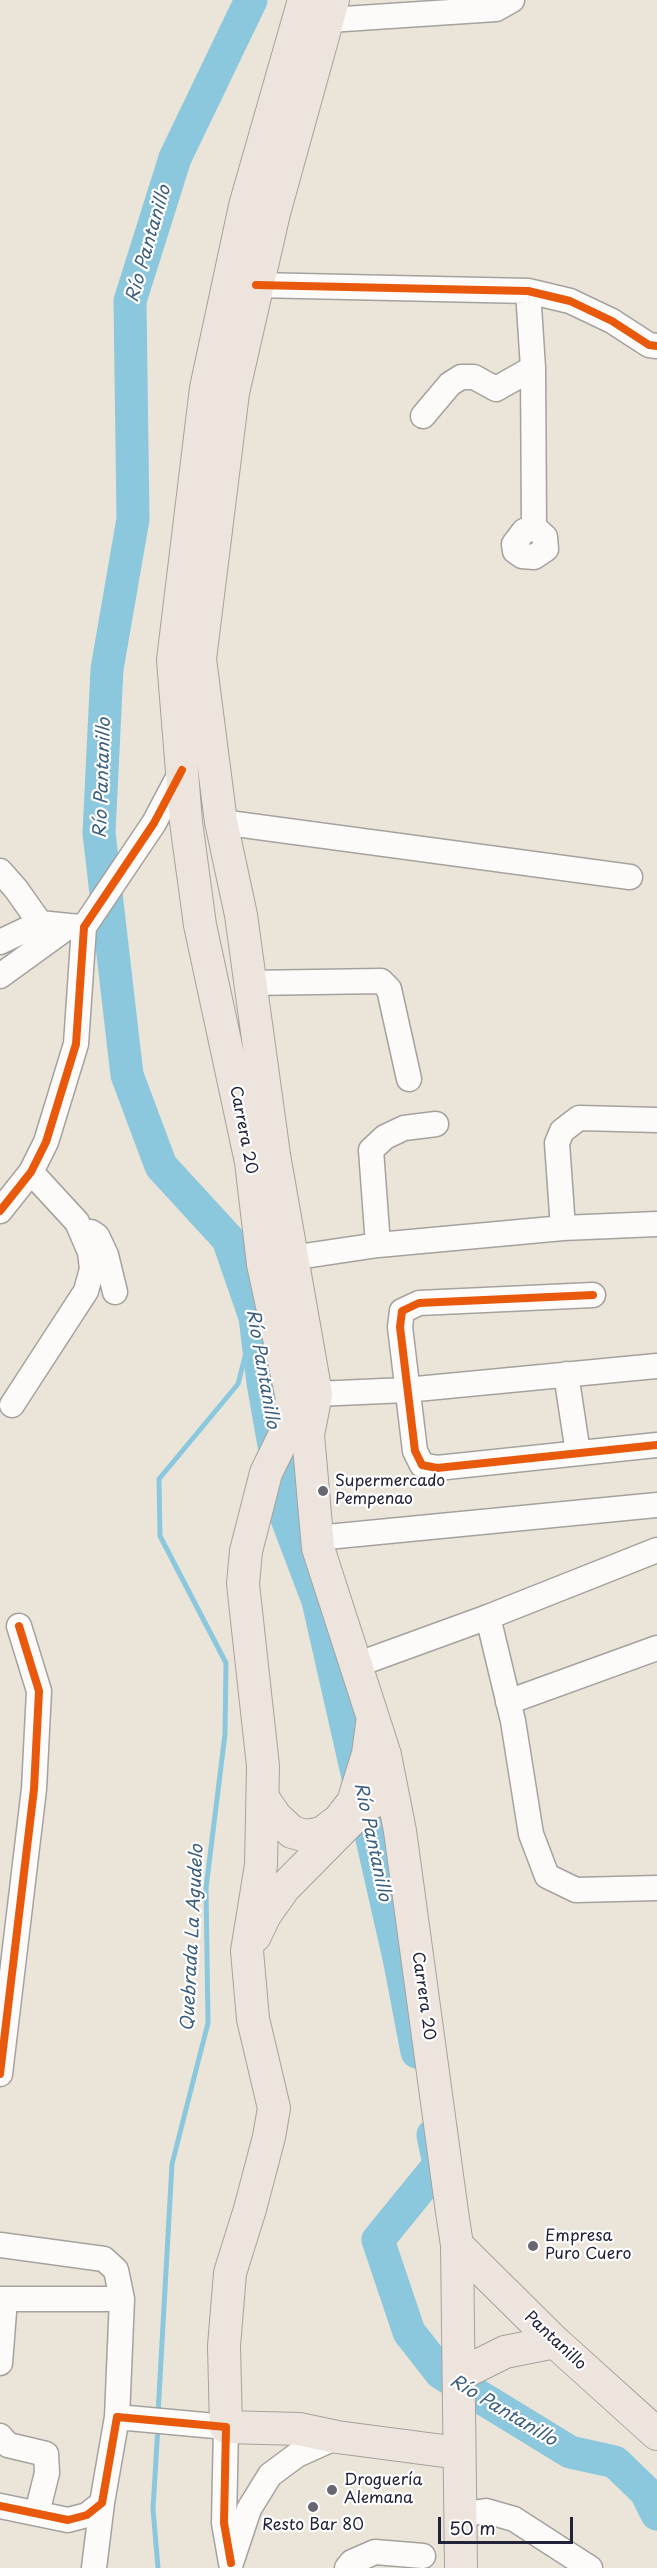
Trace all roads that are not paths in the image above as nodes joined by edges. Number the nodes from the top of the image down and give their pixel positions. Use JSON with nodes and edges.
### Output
{"nodes":[{"id":1,"x":304,"y":0,"type":"edge"},
{"id":2,"x":512,"y":0,"type":"edge"},
{"id":3,"x":331,"y":10,"type":"edge"},
{"id":4,"x":256,"y":285,"type":"junction"},
{"id":5,"x":528,"y":291,"type":"junction"},
{"id":6,"x":657,"y":346,"type":"edge"},
{"id":7,"x":532,"y":368,"type":"junction"},
{"id":8,"x":423,"y":416,"type":"dead end"},
{"id":9,"x":534,"y":527,"type":"dead end"},
{"id":10,"x":182,"y":770,"type":"junction"},
{"id":11,"x":221,"y":822,"type":"junction"},
{"id":12,"x":0,"y":871,"type":"edge"},
{"id":13,"x":630,"y":877,"type":"dead end"},
{"id":14,"x":40,"y":923,"type":"junction"},
{"id":15,"x":81,"y":923,"type":"junction"},
{"id":16,"x":0,"y":942,"type":"edge"},
{"id":17,"x":0,"y":976,"type":"edge"},
{"id":18,"x":250,"y":983,"type":"junction"},
{"id":19,"x":409,"y":1079,"type":"dead end"},
{"id":20,"x":657,"y":1120,"type":"edge"},
{"id":21,"x":436,"y":1124,"type":"dead end"},
{"id":22,"x":31,"y":1172,"type":"junction"},
{"id":23,"x":0,"y":1211,"type":"edge"},
{"id":24,"x":656,"y":1220,"type":"edge"},
{"id":25,"x":77,"y":1222,"type":"junction"},
{"id":26,"x":563,"y":1228,"type":"junction"},
{"id":27,"x":378,"y":1245,"type":"junction"},
{"id":28,"x":291,"y":1258,"type":"junction"},
{"id":29,"x":115,"y":1292,"type":"dead end"},
{"id":30,"x":593,"y":1295,"type":"dead end"},
{"id":31,"x":657,"y":1366,"type":"edge"},
{"id":32,"x":566,"y":1374,"type":"junction"},
{"id":33,"x":406,"y":1390,"type":"junction"},
{"id":34,"x":304,"y":1396,"type":"junction"},
{"id":35,"x":12,"y":1405,"type":"dead end"},
{"id":36,"x":297,"y":1435,"type":"junction"},
{"id":37,"x":657,"y":1445,"type":"edge"},
{"id":38,"x":578,"y":1453,"type":"junction"},
{"id":39,"x":657,"y":1505,"type":"edge"},
{"id":40,"x":317,"y":1538,"type":"junction"},
{"id":41,"x":657,"y":1550,"type":"edge"},
{"id":42,"x":488,"y":1617,"type":"junction"},
{"id":43,"x":19,"y":1626,"type":"dead end"},
{"id":44,"x":657,"y":1648,"type":"edge"},
{"id":45,"x":356,"y":1665,"type":"junction"},
{"id":46,"x":508,"y":1702,"type":"junction"},
{"id":47,"x":373,"y":1717,"type":"junction"},
{"id":48,"x":359,"y":1794,"type":"junction"},
{"id":49,"x":263,"y":1798,"type":"junction"},
{"id":50,"x":395,"y":1804,"type":"junction"},
{"id":51,"x":657,"y":1888,"type":"edge"},
{"id":52,"x":20,"y":1907,"type":"junction"},
{"id":53,"x":0,"y":1950,"type":"edge"},
{"id":54,"x":247,"y":1951,"type":"junction"},
{"id":55,"x":0,"y":2074,"type":"edge"},
{"id":56,"x":0,"y":2245,"type":"edge"},
{"id":57,"x":457,"y":2245,"type":"junction"},
{"id":58,"x":3,"y":2299,"type":"edge"},
{"id":59,"x":122,"y":2300,"type":"junction"},
{"id":60,"x":555,"y":2342,"type":"junction"},
{"id":61,"x":0,"y":2363,"type":"edge"},
{"id":62,"x":458,"y":2388,"type":"junction"},
{"id":63,"x":117,"y":2417,"type":"junction"},
{"id":64,"x":226,"y":2427,"type":"junction"},
{"id":65,"x":657,"y":2434,"type":"edge"},
{"id":66,"x":0,"y":2436,"type":"edge"},
{"id":67,"x":337,"y":2437,"type":"junction"},
{"id":68,"x":459,"y":2453,"type":"junction"},
{"id":69,"x":102,"y":2503,"type":"junction"},
{"id":70,"x":0,"y":2506,"type":"edge"},
{"id":71,"x":37,"y":2513,"type":"junction"},
{"id":72,"x":460,"y":2515,"type":"junction"},
{"id":73,"x":423,"y":2556,"type":"dead end"},
{"id":74,"x":231,"y":2565,"type":"edge"},
{"id":75,"x":94,"y":2568,"type":"edge"},
{"id":76,"x":347,"y":2568,"type":"edge"},
{"id":77,"x":461,"y":2568,"type":"edge"},
{"id":78,"x":590,"y":2568,"type":"edge"}],
"edges":[{"from":1,"to":10,"type":"main road","name":"Carrera 20"},
{"from":2,"to":3,"type":"street"},
{"from":3,"to":4,"type":"main road","name":"Carrera 20"},
{"from":4,"to":5,"type":"street"},
{"from":4,"to":11,"type":"main road","name":"Carrera 20"},
{"from":5,"to":6,"type":"street"},
{"from":5,"to":7,"type":"street"},
{"from":7,"to":8,"type":"street"},
{"from":7,"to":9,"type":"street"},
{"from":10,"to":15,"type":"street"},
{"from":10,"to":34,"type":"main road","name":"Carrera 20"},
{"from":11,"to":13,"type":"street"},
{"from":11,"to":18,"type":"main road","name":"Carrera 20"},
{"from":12,"to":14,"type":"street"},
{"from":14,"to":15,"type":"street"},
{"from":14,"to":16,"type":"street"},
{"from":15,"to":17,"type":"street"},
{"from":15,"to":22,"type":"street"},
{"from":18,"to":19,"type":"street"},
{"from":18,"to":28,"type":"main road","name":"Carrera 20"},
{"from":20,"to":26,"type":"street"},
{"from":21,"to":27,"type":"street"},
{"from":22,"to":23,"type":"street"},
{"from":22,"to":25,"type":"street"},
{"from":24,"to":26,"type":"street"},
{"from":25,"to":29,"type":"street"},
{"from":25,"to":35,"type":"street"},
{"from":26,"to":27,"type":"street"},
{"from":27,"to":28,"type":"street"},
{"from":28,"to":34,"type":"main road","name":"Carrera 20"},
{"from":30,"to":33,"type":"street"},
{"from":31,"to":32,"type":"street"},
{"from":32,"to":33,"type":"street"},
{"from":32,"to":38,"type":"street"},
{"from":33,"to":34,"type":"street"},
{"from":33,"to":38,"type":"street"},
{"from":34,"to":36,"type":"main road","name":"Carrera 20"},
{"from":36,"to":40,"type":"main road","name":"Carrera 20"},
{"from":36,"to":49,"type":"main road"},
{"from":37,"to":38,"type":"street"},
{"from":39,"to":40,"type":"street"},
{"from":40,"to":45,"type":"main road","name":"Carrera 20"},
{"from":41,"to":42,"type":"street"},
{"from":42,"to":45,"type":"street"},
{"from":42,"to":46,"type":"street"},
{"from":43,"to":52,"type":"street"},
{"from":44,"to":46,"type":"street"},
{"from":45,"to":47,"type":"main road","name":"Carrera 20"},
{"from":46,"to":51,"type":"street"},
{"from":47,"to":48,"type":"main road"},
{"from":47,"to":50,"type":"main road","name":"Carrera 20"},
{"from":48,"to":49,"type":"main road"},
{"from":48,"to":50,"type":"main road"},
{"from":48,"to":54,"type":"main road"},
{"from":49,"to":54,"type":"main road"},
{"from":50,"to":57,"type":"main road","name":"Carrera 20"},
{"from":52,"to":53,"type":"street"},
{"from":52,"to":55,"type":"street"},
{"from":54,"to":64,"type":"main road"},
{"from":56,"to":59,"type":"street"},
{"from":57,"to":60,"type":"main road","name":"Pantanillo"},
{"from":57,"to":62,"type":"main road","name":"Carrera 20"},
{"from":58,"to":59,"type":"street"},
{"from":58,"to":61,"type":"street"},
{"from":59,"to":63,"type":"street"},
{"from":60,"to":62,"type":"main road"},
{"from":60,"to":65,"type":"main road","name":"Pantanillo"},
{"from":62,"to":68,"type":"main road","name":"Carrera 20"},
{"from":63,"to":64,"type":"street"},
{"from":63,"to":69,"type":"street"},
{"from":64,"to":67,"type":"main road"},
{"from":64,"to":74,"type":"street"},
{"from":66,"to":71,"type":"street"},
{"from":67,"to":68,"type":"main road"},
{"from":67,"to":74,"type":"street"},
{"from":68,"to":72,"type":"main road","name":"Carrera 20"},
{"from":69,"to":71,"type":"street"},
{"from":69,"to":75,"type":"street"},
{"from":70,"to":71,"type":"street"},
{"from":72,"to":77,"type":"main road","name":"Carrera 20"},
{"from":72,"to":78,"type":"street"},
{"from":73,"to":76,"type":"street"}]}
